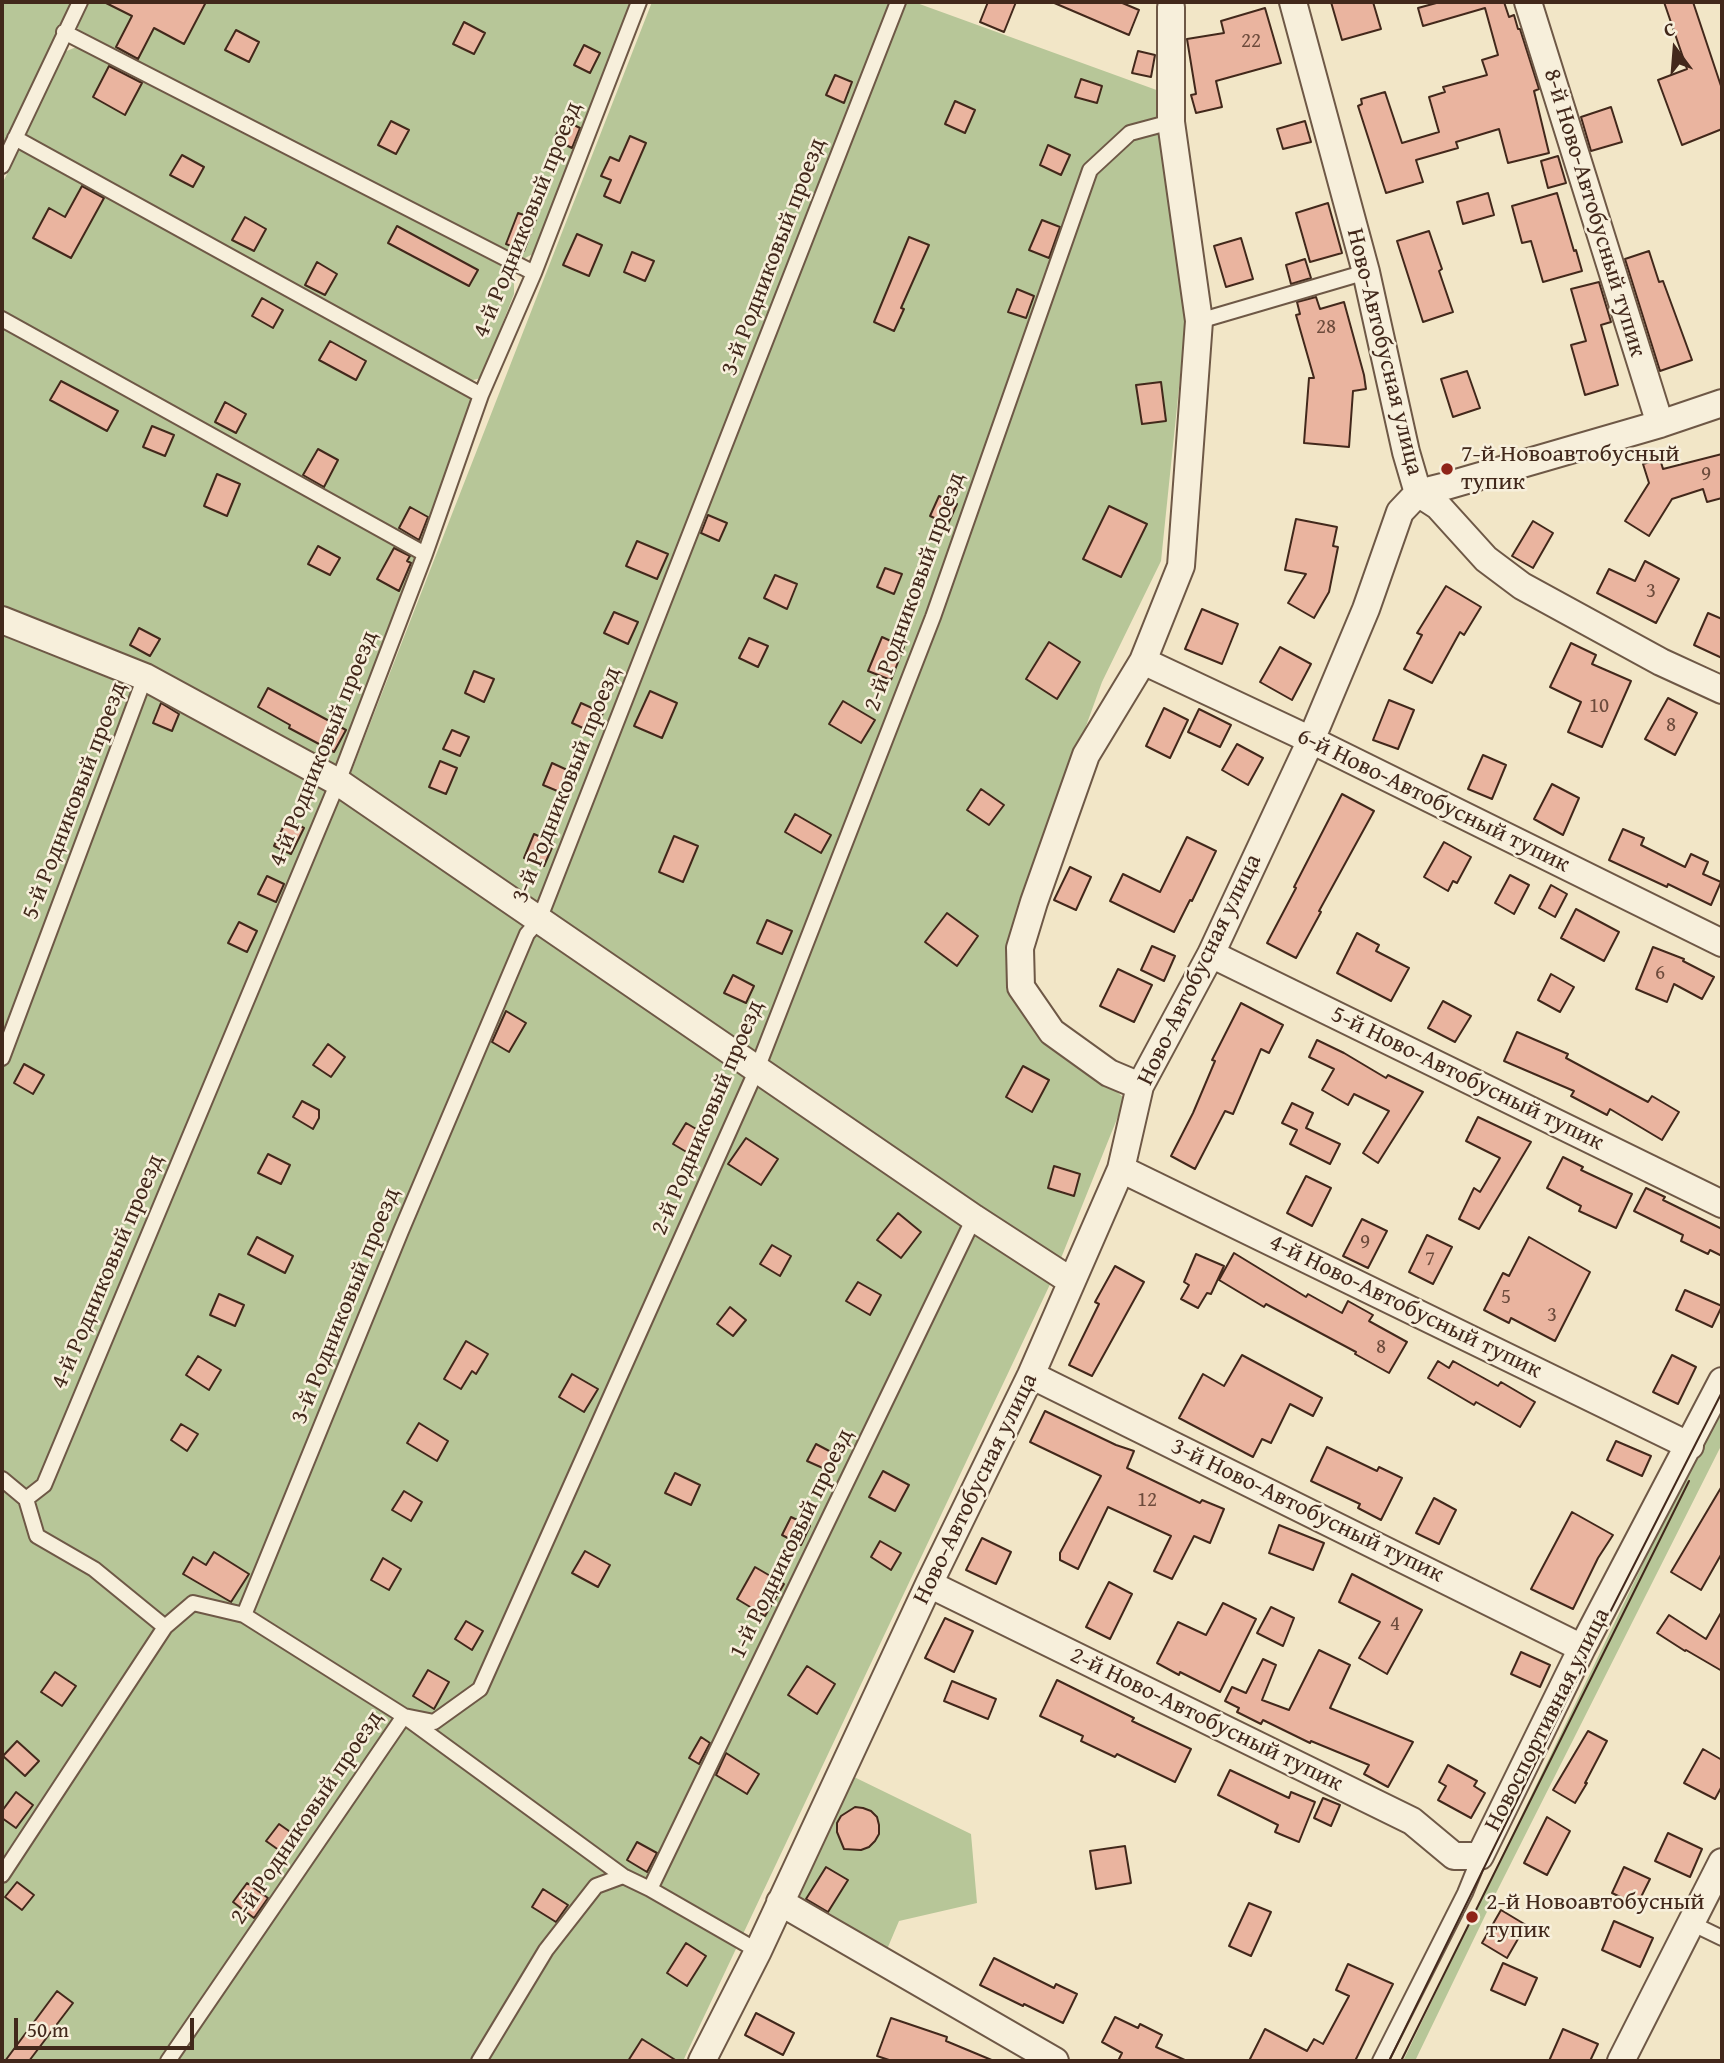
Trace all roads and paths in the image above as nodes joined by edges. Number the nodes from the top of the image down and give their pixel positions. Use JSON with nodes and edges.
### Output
{"nodes":[{"id":1,"x":80,"y":2,"type":"edge"},
{"id":2,"x":639,"y":2,"type":"edge"},
{"id":3,"x":898,"y":2,"type":"edge"},
{"id":4,"x":1293,"y":2,"type":"edge"},
{"id":5,"x":1528,"y":2,"type":"edge"},
{"id":6,"x":1171,"y":7,"type":"dead end"},
{"id":7,"x":64,"y":32,"type":"junction"},
{"id":8,"x":1171,"y":122,"type":"junction"},
{"id":9,"x":15,"y":138,"type":"junction"},
{"id":10,"x":2,"y":166,"type":"edge"},
{"id":11,"x":1366,"y":272,"type":"junction"},
{"id":12,"x":534,"y":273,"type":"junction"},
{"id":13,"x":2,"y":319,"type":"edge"},
{"id":14,"x":1199,"y":321,"type":"junction"},
{"id":15,"x":481,"y":395,"type":"junction"},
{"id":16,"x":1722,"y":403,"type":"edge"},
{"id":17,"x":1660,"y":424,"type":"junction"},
{"id":18,"x":1418,"y":493,"type":"junction"},
{"id":19,"x":425,"y":554,"type":"junction"},
{"id":20,"x":2,"y":620,"type":"edge"},
{"id":21,"x":1143,"y":661,"type":"junction"},
{"id":22,"x":145,"y":677,"type":"junction"},
{"id":23,"x":1722,"y":690,"type":"edge"},
{"id":24,"x":1311,"y":740,"type":"junction"},
{"id":25,"x":338,"y":782,"type":"junction"},
{"id":26,"x":539,"y":920,"type":"junction"},
{"id":27,"x":1722,"y":943,"type":"edge"},
{"id":28,"x":1211,"y":954,"type":"junction"},
{"id":29,"x":2,"y":1058,"type":"edge"},
{"id":30,"x":757,"y":1069,"type":"junction"},
{"id":31,"x":1140,"y":1086,"type":"junction"},
{"id":32,"x":1121,"y":1169,"type":"junction"},
{"id":33,"x":1722,"y":1204,"type":"edge"},
{"id":34,"x":974,"y":1218,"type":"junction"},
{"id":35,"x":1071,"y":1281,"type":"junction"},
{"id":36,"x":1031,"y":1375,"type":"junction"},
{"id":37,"x":1722,"y":1381,"type":"edge"},
{"id":38,"x":1690,"y":1446,"type":"junction"},
{"id":39,"x":2,"y":1479,"type":"edge"},
{"id":40,"x":26,"y":1499,"type":"junction"},
{"id":41,"x":929,"y":1584,"type":"junction"},
{"id":42,"x":244,"y":1615,"type":"junction"},
{"id":43,"x":165,"y":1627,"type":"junction"},
{"id":44,"x":1582,"y":1648,"type":"junction"},
{"id":45,"x":404,"y":1716,"type":"junction"},
{"id":46,"x":1480,"y":1856,"type":"junction"},
{"id":47,"x":1722,"y":1862,"type":"edge"},
{"id":48,"x":2,"y":1875,"type":"edge"},
{"id":49,"x":623,"y":1876,"type":"junction"},
{"id":50,"x":650,"y":1889,"type":"junction"},
{"id":51,"x":780,"y":1902,"type":"junction"},
{"id":52,"x":1691,"y":1923,"type":"junction"},
{"id":53,"x":1722,"y":1938,"type":"edge"},
{"id":54,"x":758,"y":1951,"type":"junction"},
{"id":55,"x":168,"y":2061,"type":"edge"},
{"id":56,"x":479,"y":2061,"type":"edge"},
{"id":57,"x":702,"y":2061,"type":"edge"},
{"id":58,"x":1055,"y":2061,"type":"edge"},
{"id":59,"x":1380,"y":2061,"type":"edge"},
{"id":60,"x":1621,"y":2061,"type":"edge"}],
"edges":[{"from":1,"to":7,"type":"lane"},
{"from":2,"to":12,"type":"lane","name":"4-й Родниковый проезд"},
{"from":3,"to":26,"type":"lane","name":"3-й Родниковый проезд"},
{"from":4,"to":11,"type":"street","name":"Ново-Автобусная улица"},
{"from":5,"to":17,"type":"street","name":"8-й Ново-Автобусный тупик"},
{"from":6,"to":8,"type":"street"},
{"from":7,"to":9,"type":"lane"},
{"from":7,"to":12,"type":"lane"},
{"from":8,"to":14,"type":"street"},
{"from":8,"to":30,"type":"lane","name":"2-й Родниковый проезд"},
{"from":9,"to":10,"type":"lane"},
{"from":9,"to":15,"type":"lane"},
{"from":11,"to":14,"type":"lane"},
{"from":11,"to":18,"type":"street","name":"Ново-Автобусная улица"},
{"from":12,"to":15,"type":"lane","name":"4-й Родниковый проезд"},
{"from":13,"to":19,"type":"lane"},
{"from":14,"to":21,"type":"street"},
{"from":15,"to":19,"type":"lane","name":"4-й Родниковый проезд"},
{"from":16,"to":17,"type":"street"},
{"from":17,"to":18,"type":"street"},
{"from":18,"to":23,"type":"street"},
{"from":18,"to":24,"type":"street","name":"Ново-Автобусная улица"},
{"from":19,"to":25,"type":"lane","name":"4-й Родниковый проезд"},
{"from":20,"to":22,"type":"street"},
{"from":21,"to":24,"type":"street","name":"6-й Ново-Автобусный тупик"},
{"from":21,"to":31,"type":"street"},
{"from":22,"to":25,"type":"street"},
{"from":22,"to":29,"type":"lane","name":"5-й Родниковый проезд"},
{"from":24,"to":27,"type":"street","name":"6-й Ново-Автобусный тупик"},
{"from":24,"to":28,"type":"street","name":"Ново-Автобусная улица"},
{"from":25,"to":26,"type":"street"},
{"from":25,"to":40,"type":"lane","name":"4-й Родниковый проезд"},
{"from":26,"to":30,"type":"street"},
{"from":26,"to":42,"type":"lane","name":"3-й Родниковый проезд"},
{"from":28,"to":31,"type":"street","name":"Ново-Автобусная улица"},
{"from":28,"to":33,"type":"street","name":"5-й Ново-Автобусный тупик"},
{"from":30,"to":34,"type":"street"},
{"from":30,"to":45,"type":"lane","name":"2-й Родниковый проезд"},
{"from":31,"to":32,"type":"street","name":"Ново-Автобусная улица"},
{"from":32,"to":35,"type":"street","name":"Ново-Автобусная улица"},
{"from":32,"to":38,"type":"street","name":"4-й Ново-Автобусный тупик"},
{"from":34,"to":35,"type":"street"},
{"from":34,"to":50,"type":"lane","name":"1-й Родниковый проезд"},
{"from":35,"to":36,"type":"street","name":"Ново-Автобусная улица"},
{"from":36,"to":41,"type":"street","name":"Ново-Автобусная улица"},
{"from":36,"to":44,"type":"street","name":"3-й Ново-Автобусный тупик"},
{"from":37,"to":38,"type":"street","name":"Новоспортивная улица"},
{"from":38,"to":44,"type":"street","name":"Новоспортивная улица"},
{"from":39,"to":40,"type":"lane"},
{"from":40,"to":43,"type":"lane"},
{"from":41,"to":46,"type":"street","name":"2-й Ново-Автобусный тупик"},
{"from":41,"to":51,"type":"street","name":"Ново-Автобусная улица"},
{"from":42,"to":43,"type":"lane"},
{"from":42,"to":45,"type":"lane"},
{"from":43,"to":48,"type":"lane"},
{"from":44,"to":46,"type":"street","name":"Новоспортивная улица"},
{"from":45,"to":49,"type":"lane"},
{"from":45,"to":55,"type":"lane","name":"2-й Родниковый проезд"},
{"from":46,"to":59,"type":"lane","name":"Новоспортивная улица"},
{"from":47,"to":52,"type":"street"},
{"from":49,"to":50,"type":"lane"},
{"from":49,"to":56,"type":"lane"},
{"from":50,"to":54,"type":"lane"},
{"from":51,"to":54,"type":"street","name":"Ново-Автобусная улица"},
{"from":51,"to":58,"type":"street"},
{"from":52,"to":53,"type":"lane"},
{"from":52,"to":60,"type":"street"},
{"from":54,"to":57,"type":"street","name":"Ново-Автобусная улица"}]}
